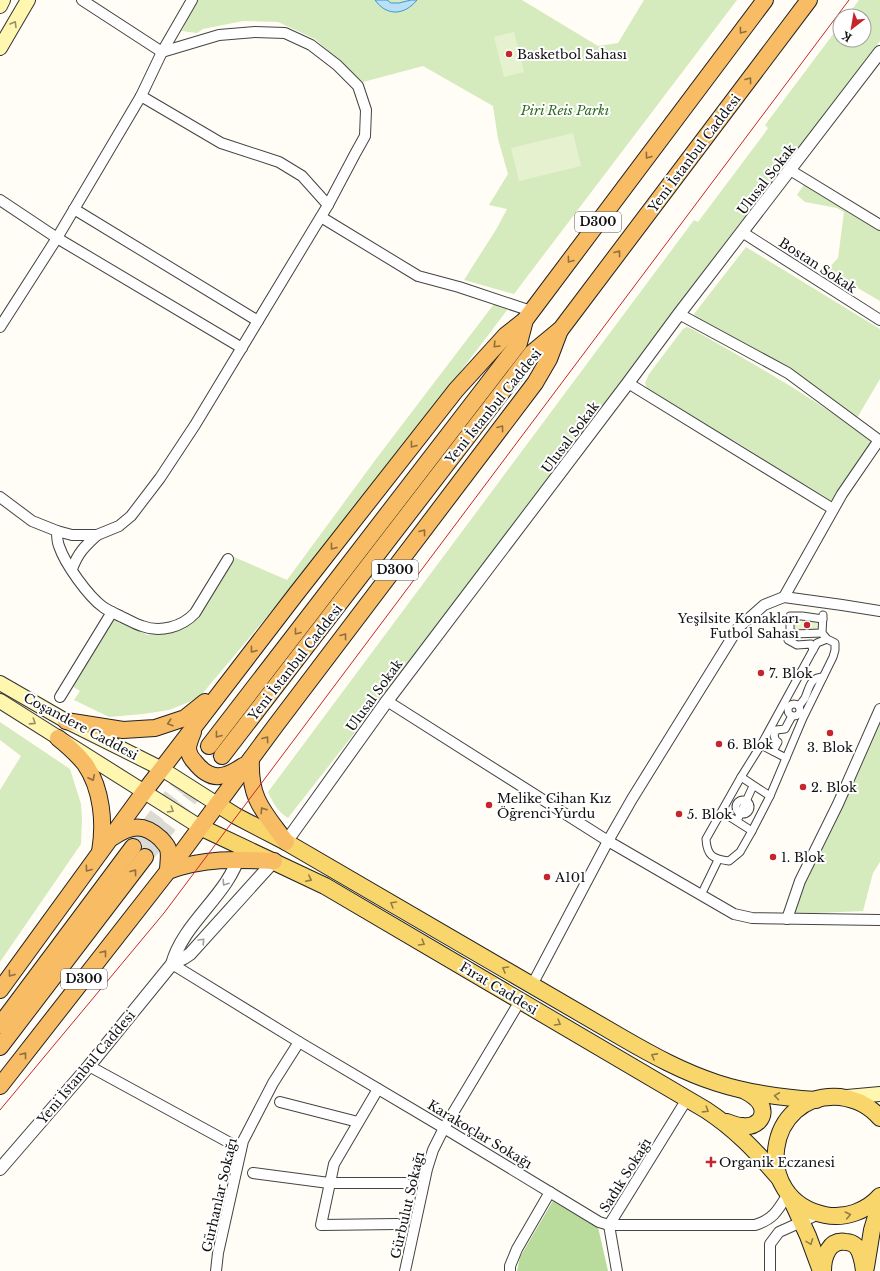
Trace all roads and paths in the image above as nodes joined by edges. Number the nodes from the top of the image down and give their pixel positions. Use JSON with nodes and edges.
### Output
{"nodes":[{"id":1,"x":3,"y":0,"type":"edge"},
{"id":2,"x":28,"y":0,"type":"edge"},
{"id":3,"x":82,"y":0,"type":"edge"},
{"id":4,"x":192,"y":0,"type":"edge"},
{"id":5,"x":765,"y":0,"type":"edge"},
{"id":6,"x":809,"y":0,"type":"edge"},
{"id":7,"x":0,"y":6,"type":"edge"},
{"id":8,"x":0,"y":48,"type":"edge"},
{"id":9,"x":162,"y":52,"type":"junction"},
{"id":10,"x":880,"y":52,"type":"edge"},
{"id":11,"x":141,"y":96,"type":"junction"},
{"id":12,"x":790,"y":170,"type":"junction"},
{"id":13,"x":0,"y":200,"type":"edge"},
{"id":14,"x":328,"y":205,"type":"junction"},
{"id":15,"x":74,"y":209,"type":"junction"},
{"id":16,"x":321,"y":217,"type":"junction"},
{"id":17,"x":880,"y":225,"type":"edge"},
{"id":18,"x":742,"y":232,"type":"junction"},
{"id":19,"x":57,"y":238,"type":"junction"},
{"id":20,"x":679,"y":314,"type":"junction"},
{"id":21,"x":528,"y":315,"type":"junction"},
{"id":22,"x":880,"y":320,"type":"edge"},
{"id":23,"x":258,"y":321,"type":"junction"},
{"id":24,"x":0,"y":327,"type":"edge"},
{"id":25,"x":561,"y":329,"type":"junction"},
{"id":26,"x":242,"y":348,"type":"junction"},
{"id":27,"x":628,"y":383,"type":"junction"},
{"id":28,"x":880,"y":441,"type":"edge"},
{"id":29,"x":0,"y":497,"type":"edge"},
{"id":30,"x":833,"y":509,"type":"junction"},
{"id":31,"x":57,"y":531,"type":"junction"},
{"id":32,"x":97,"y":535,"type":"junction"},
{"id":33,"x":228,"y":559,"type":"dead end"},
{"id":34,"x":72,"y":569,"type":"junction"},
{"id":35,"x":784,"y":597,"type":"junction"},
{"id":36,"x":880,"y":611,"type":"edge"},
{"id":37,"x":112,"y":612,"type":"junction"},
{"id":38,"x":793,"y":634,"type":"junction"},
{"id":39,"x":824,"y":636,"type":"junction"},
{"id":40,"x":813,"y":650,"type":"junction"},
{"id":41,"x":823,"y":677,"type":"junction"},
{"id":42,"x":798,"y":679,"type":"junction"},
{"id":43,"x":0,"y":683,"type":"edge"},
{"id":44,"x":225,"y":685,"type":"junction"},
{"id":45,"x":807,"y":689,"type":"junction"},
{"id":46,"x":60,"y":697,"type":"dead end"},
{"id":47,"x":0,"y":701,"type":"edge"},
{"id":48,"x":387,"y":701,"type":"junction"},
{"id":49,"x":793,"y":703,"type":"junction"},
{"id":50,"x":880,"y":709,"type":"edge"},
{"id":51,"x":798,"y":716,"type":"junction"},
{"id":52,"x":66,"y":721,"type":"junction"},
{"id":53,"x":194,"y":726,"type":"junction"},
{"id":54,"x":58,"y":738,"type":"junction"},
{"id":55,"x":761,"y":745,"type":"junction"},
{"id":56,"x":209,"y":746,"type":"tunnel mouth"},
{"id":57,"x":773,"y":751,"type":"junction"},
{"id":58,"x":222,"y":756,"type":"tunnel mouth"},
{"id":59,"x":786,"y":758,"type":"junction"},
{"id":60,"x":250,"y":761,"type":"junction"},
{"id":61,"x":162,"y":769,"type":"junction"},
{"id":62,"x":741,"y":778,"type":"junction"},
{"id":63,"x":753,"y":786,"type":"junction"},
{"id":64,"x":144,"y":792,"type":"junction"},
{"id":65,"x":770,"y":796,"type":"junction"},
{"id":66,"x":217,"y":804,"type":"junction"},
{"id":67,"x":722,"y":812,"type":"junction"},
{"id":68,"x":737,"y":821,"type":"junction"},
{"id":69,"x":200,"y":827,"type":"junction"},
{"id":70,"x":752,"y":831,"type":"junction"},
{"id":71,"x":110,"y":840,"type":"junction"},
{"id":72,"x":608,"y":841,"type":"junction"},
{"id":73,"x":286,"y":842,"type":"junction"},
{"id":74,"x":99,"y":853,"type":"junction"},
{"id":75,"x":240,"y":853,"type":"junction"},
{"id":76,"x":718,"y":860,"type":"junction"},
{"id":77,"x":274,"y":861,"type":"junction"},
{"id":78,"x":168,"y":871,"type":"junction"},
{"id":79,"x":702,"y":895,"type":"junction"},
{"id":80,"x":787,"y":919,"type":"junction"},
{"id":81,"x":880,"y":920,"type":"edge"},
{"id":82,"x":172,"y":964,"type":"junction"},
{"id":83,"x":532,"y":985,"type":"junction"},
{"id":84,"x":0,"y":990,"type":"edge"},
{"id":85,"x":520,"y":1001,"type":"junction"},
{"id":86,"x":0,"y":1026,"type":"edge"},
{"id":87,"x":299,"y":1042,"type":"junction"},
{"id":88,"x":0,"y":1047,"type":"edge"},
{"id":89,"x":90,"y":1066,"type":"junction"},
{"id":90,"x":0,"y":1086,"type":"edge"},
{"id":91,"x":378,"y":1089,"type":"junction"},
{"id":92,"x":744,"y":1090,"type":"junction"},
{"id":93,"x":880,"y":1094,"type":"edge"},
{"id":94,"x":844,"y":1098,"type":"junction"},
{"id":95,"x":687,"y":1099,"type":"junction"},
{"id":96,"x":816,"y":1100,"type":"junction"},
{"id":97,"x":280,"y":1102,"type":"dead end"},
{"id":98,"x":880,"y":1118,"type":"edge"},
{"id":99,"x":723,"y":1121,"type":"junction"},
{"id":100,"x":358,"y":1122,"type":"junction"},
{"id":101,"x":444,"y":1128,"type":"junction"},
{"id":102,"x":241,"y":1149,"type":"junction"},
{"id":103,"x":0,"y":1169,"type":"edge"},
{"id":104,"x":253,"y":1173,"type":"dead end"},
{"id":105,"x":779,"y":1178,"type":"junction"},
{"id":106,"x":329,"y":1183,"type":"junction"},
{"id":107,"x":405,"y":1183,"type":"dead end"},
{"id":108,"x":550,"y":1192,"type":"junction"},
{"id":109,"x":788,"y":1194,"type":"junction"},
{"id":110,"x":880,"y":1196,"type":"edge"},
{"id":111,"x":880,"y":1203,"type":"edge"},
{"id":112,"x":819,"y":1214,"type":"junction"},
{"id":113,"x":802,"y":1222,"type":"junction"},
{"id":114,"x":397,"y":1224,"type":"dead end"},
{"id":115,"x":609,"y":1225,"type":"junction"},
{"id":116,"x":216,"y":1271,"type":"edge"},
{"id":117,"x":405,"y":1271,"type":"edge"},
{"id":118,"x":510,"y":1271,"type":"edge"},
{"id":119,"x":617,"y":1271,"type":"edge"},
{"id":120,"x":770,"y":1271,"type":"edge"},
{"id":121,"x":822,"y":1271,"type":"edge"},
{"id":122,"x":865,"y":1271,"type":"edge"}],
"edges":[{"from":1,"to":7,"type":"main road"},
{"from":8,"to":2,"type":"main road","one_way":true},
{"from":3,"to":9,"type":"street"},
{"from":4,"to":9,"type":"street"},
{"from":5,"to":21,"type":"highway","name":"Yeni İstanbul Caddesi","number":"D300","one_way":true},
{"from":25,"to":6,"type":"highway","name":"Yeni İstanbul Caddesi","number":"D300","one_way":true},
{"from":9,"to":11,"type":"street"},
{"from":9,"to":14,"type":"street"},
{"from":10,"to":12,"type":"street","name":"Ulusal Sokak"},
{"from":11,"to":14,"type":"street"},
{"from":11,"to":15,"type":"street"},
{"from":12,"to":17,"type":"street"},
{"from":12,"to":18,"type":"street","name":"Ulusal Sokak"},
{"from":13,"to":19,"type":"street"},
{"from":14,"to":16,"type":"street"},
{"from":15,"to":19,"type":"street"},
{"from":15,"to":23,"type":"street"},
{"from":16,"to":21,"type":"street"},
{"from":16,"to":23,"type":"street"},
{"from":18,"to":20,"type":"street","name":"Ulusal Sokak"},
{"from":18,"to":22,"type":"street","name":"Bostan Sokak"},
{"from":19,"to":24,"type":"street"},
{"from":19,"to":26,"type":"street"},
{"from":20,"to":27,"type":"street","name":"Ulusal Sokak"},
{"from":20,"to":28,"type":"street"},
{"from":21,"to":44,"type":"highway","number":"D300","one_way":true},
{"from":21,"to":56,"type":"highway","name":"Yeni İstanbul Caddesi","number":"D300","one_way":true},
{"from":23,"to":26,"type":"street"},
{"from":25,"to":58,"type":"highway","name":"Yeni İstanbul Caddesi","number":"D300"},
{"from":60,"to":25,"type":"highway","number":"D300","one_way":true},
{"from":26,"to":32,"type":"street"},
{"from":27,"to":30,"type":"street"},
{"from":27,"to":48,"type":"street","name":"Ulusal Sokak"},
{"from":28,"to":30,"type":"street"},
{"from":29,"to":31,"type":"street"},
{"from":30,"to":35,"type":"street"},
{"from":31,"to":32,"type":"street"},
{"from":31,"to":34,"type":"street"},
{"from":32,"to":34,"type":"street"},
{"from":33,"to":37,"type":"street"},
{"from":34,"to":37,"type":"street"},
{"from":35,"to":36,"type":"street"},
{"from":35,"to":72,"type":"street"},
{"from":37,"to":46,"type":"street"},
{"from":38,"to":39,"type":"street"},
{"from":38,"to":39,"type":"street"},
{"from":38,"to":40,"type":"street"},
{"from":39,"to":40,"type":"street"},
{"from":39,"to":41,"type":"street"},
{"from":40,"to":42,"type":"street"},
{"from":41,"to":45,"type":"street"},
{"from":41,"to":51,"type":"street"},
{"from":42,"to":45,"type":"street"},
{"from":42,"to":49,"type":"street"},
{"from":43,"to":52,"type":"main road","name":"Coşandere Caddesi"},
{"from":44,"to":52,"type":"highway","one_way":true},
{"from":44,"to":53,"type":"highway","number":"D300"},
{"from":45,"to":49,"type":"street"},
{"from":47,"to":54,"type":"main road","name":"Coşandere Caddesi","one_way":true},
{"from":48,"to":72,"type":"street"},
{"from":48,"to":73,"type":"street","name":"Ulusal Sokak"},
{"from":49,"to":51,"type":"street"},
{"from":49,"to":51,"type":"street"},
{"from":49,"to":55,"type":"street"},
{"from":50,"to":80,"type":"street"},
{"from":51,"to":57,"type":"street"},
{"from":51,"to":59,"type":"street"},
{"from":52,"to":61,"type":"main road","name":"Coşandere Caddesi"},
{"from":53,"to":60,"type":"highway"},
{"from":53,"to":61,"type":"highway","number":"D300"},
{"from":54,"to":64,"type":"main road","name":"Coşandere Caddesi"},
{"from":54,"to":74,"type":"highway","one_way":true},
{"from":55,"to":57,"type":"street"},
{"from":55,"to":62,"type":"street"},
{"from":57,"to":59,"type":"street"},
{"from":59,"to":65,"type":"street"},
{"from":60,"to":66,"type":"highway","number":"D300"},
{"from":73,"to":60,"type":"highway","one_way":true},
{"from":61,"to":64,"type":"highway","number":"D300"},
{"from":61,"to":66,"type":"main road","name":"Coşandere Caddesi"},
{"from":62,"to":63,"type":"street"},
{"from":62,"to":67,"type":"street"},
{"from":63,"to":65,"type":"street"},
{"from":63,"to":68,"type":"street"},
{"from":64,"to":69,"type":"main road","name":"Coşandere Caddesi","one_way":true},
{"from":64,"to":71,"type":"highway","number":"D300"},
{"from":65,"to":70,"type":"street"},
{"from":66,"to":69,"type":"highway","number":"D300"},
{"from":66,"to":73,"type":"main road","name":"Fırat Caddesi"},
{"from":67,"to":68,"type":"street"},
{"from":67,"to":76,"type":"street"},
{"from":68,"to":70,"type":"street"},
{"from":69,"to":75,"type":"main road"},
{"from":69,"to":78,"type":"highway","number":"D300"},
{"from":70,"to":76,"type":"street"},
{"from":71,"to":74,"type":"highway","number":"D300"},
{"from":71,"to":78,"type":"highway"},
{"from":72,"to":79,"type":"street"},
{"from":72,"to":83,"type":"street"},
{"from":83,"to":73,"type":"main road","name":"Fırat Caddesi","one_way":true},
{"from":74,"to":84,"type":"highway","number":"D300","one_way":true},
{"from":75,"to":77,"type":"highway"},
{"from":75,"to":78,"type":"highway"},
{"from":75,"to":82,"type":"street","name":"Yeni İstanbul Caddesi","one_way":true},
{"from":76,"to":79,"type":"street"},
{"from":82,"to":77,"type":"street","name":"Yeni İstanbul Caddesi","one_way":true},
{"from":77,"to":85,"type":"main road","name":"Fırat Caddesi","one_way":true},
{"from":90,"to":78,"type":"highway","number":"D300","one_way":true},
{"from":79,"to":80,"type":"street"},
{"from":80,"to":81,"type":"street"},
{"from":82,"to":87,"type":"street","name":"Karakoçlar Sokağı"},
{"from":82,"to":89,"type":"street","name":"Yeni İstanbul Caddesi"},
{"from":92,"to":83,"type":"main road","name":"Fırat Caddesi","one_way":true},
{"from":85,"to":95,"type":"main road","name":"Fırat Caddesi","one_way":true},
{"from":85,"to":101,"type":"street","name":"Gürbulut Sokağı"},
{"from":88,"to":86,"type":"highway","number":"D300","one_way":true},
{"from":87,"to":91,"type":"street","name":"Karakoçlar Sokağı"},
{"from":87,"to":102,"type":"street","name":"Gürhanlar Sokağı"},
{"from":89,"to":102,"type":"street"},
{"from":89,"to":103,"type":"street","name":"Yeni İstanbul Caddesi"},
{"from":91,"to":100,"type":"street"},
{"from":91,"to":101,"type":"street","name":"Karakoçlar Sokağı"},
{"from":96,"to":92,"type":"main road","name":"Fırat Caddesi","one_way":true},
{"from":92,"to":99,"type":"main road"},
{"from":93,"to":94,"type":"main road"},
{"from":94,"to":96,"type":"main road"},
{"from":94,"to":98,"type":"main road"},
{"from":95,"to":99,"type":"main road","name":"Fırat Caddesi","one_way":true},
{"from":95,"to":115,"type":"street","name":"Sadık Sokağı"},
{"from":96,"to":105,"type":"main road"},
{"from":97,"to":100,"type":"street"},
{"from":99,"to":105,"type":"main road","name":"Fırat Caddesi"},
{"from":100,"to":106,"type":"street"},
{"from":101,"to":108,"type":"street","name":"Karakoçlar Sokağı"},
{"from":101,"to":117,"type":"street","name":"Gürbulut Sokağı"},
{"from":102,"to":116,"type":"street","name":"Gürhanlar Sokağı"},
{"from":104,"to":106,"type":"street"},
{"from":105,"to":109,"type":"main road"},
{"from":106,"to":107,"type":"street"},
{"from":106,"to":114,"type":"street"},
{"from":108,"to":115,"type":"street","name":"Karakoçlar Sokağı"},
{"from":108,"to":118,"type":"street"},
{"from":109,"to":112,"type":"main road"},
{"from":109,"to":113,"type":"main road"},
{"from":109,"to":115,"type":"street","name":"Karakoçlar Sokağı"},
{"from":112,"to":110,"type":"main road","one_way":true},
{"from":111,"to":122,"type":"main road"},
{"from":112,"to":113,"type":"street"},
{"from":113,"to":120,"type":"street"},
{"from":113,"to":121,"type":"main road","one_way":true},
{"from":115,"to":119,"type":"street","name":"Sadık Sokağı"},
{"from":121,"to":122,"type":"main road"}]}
